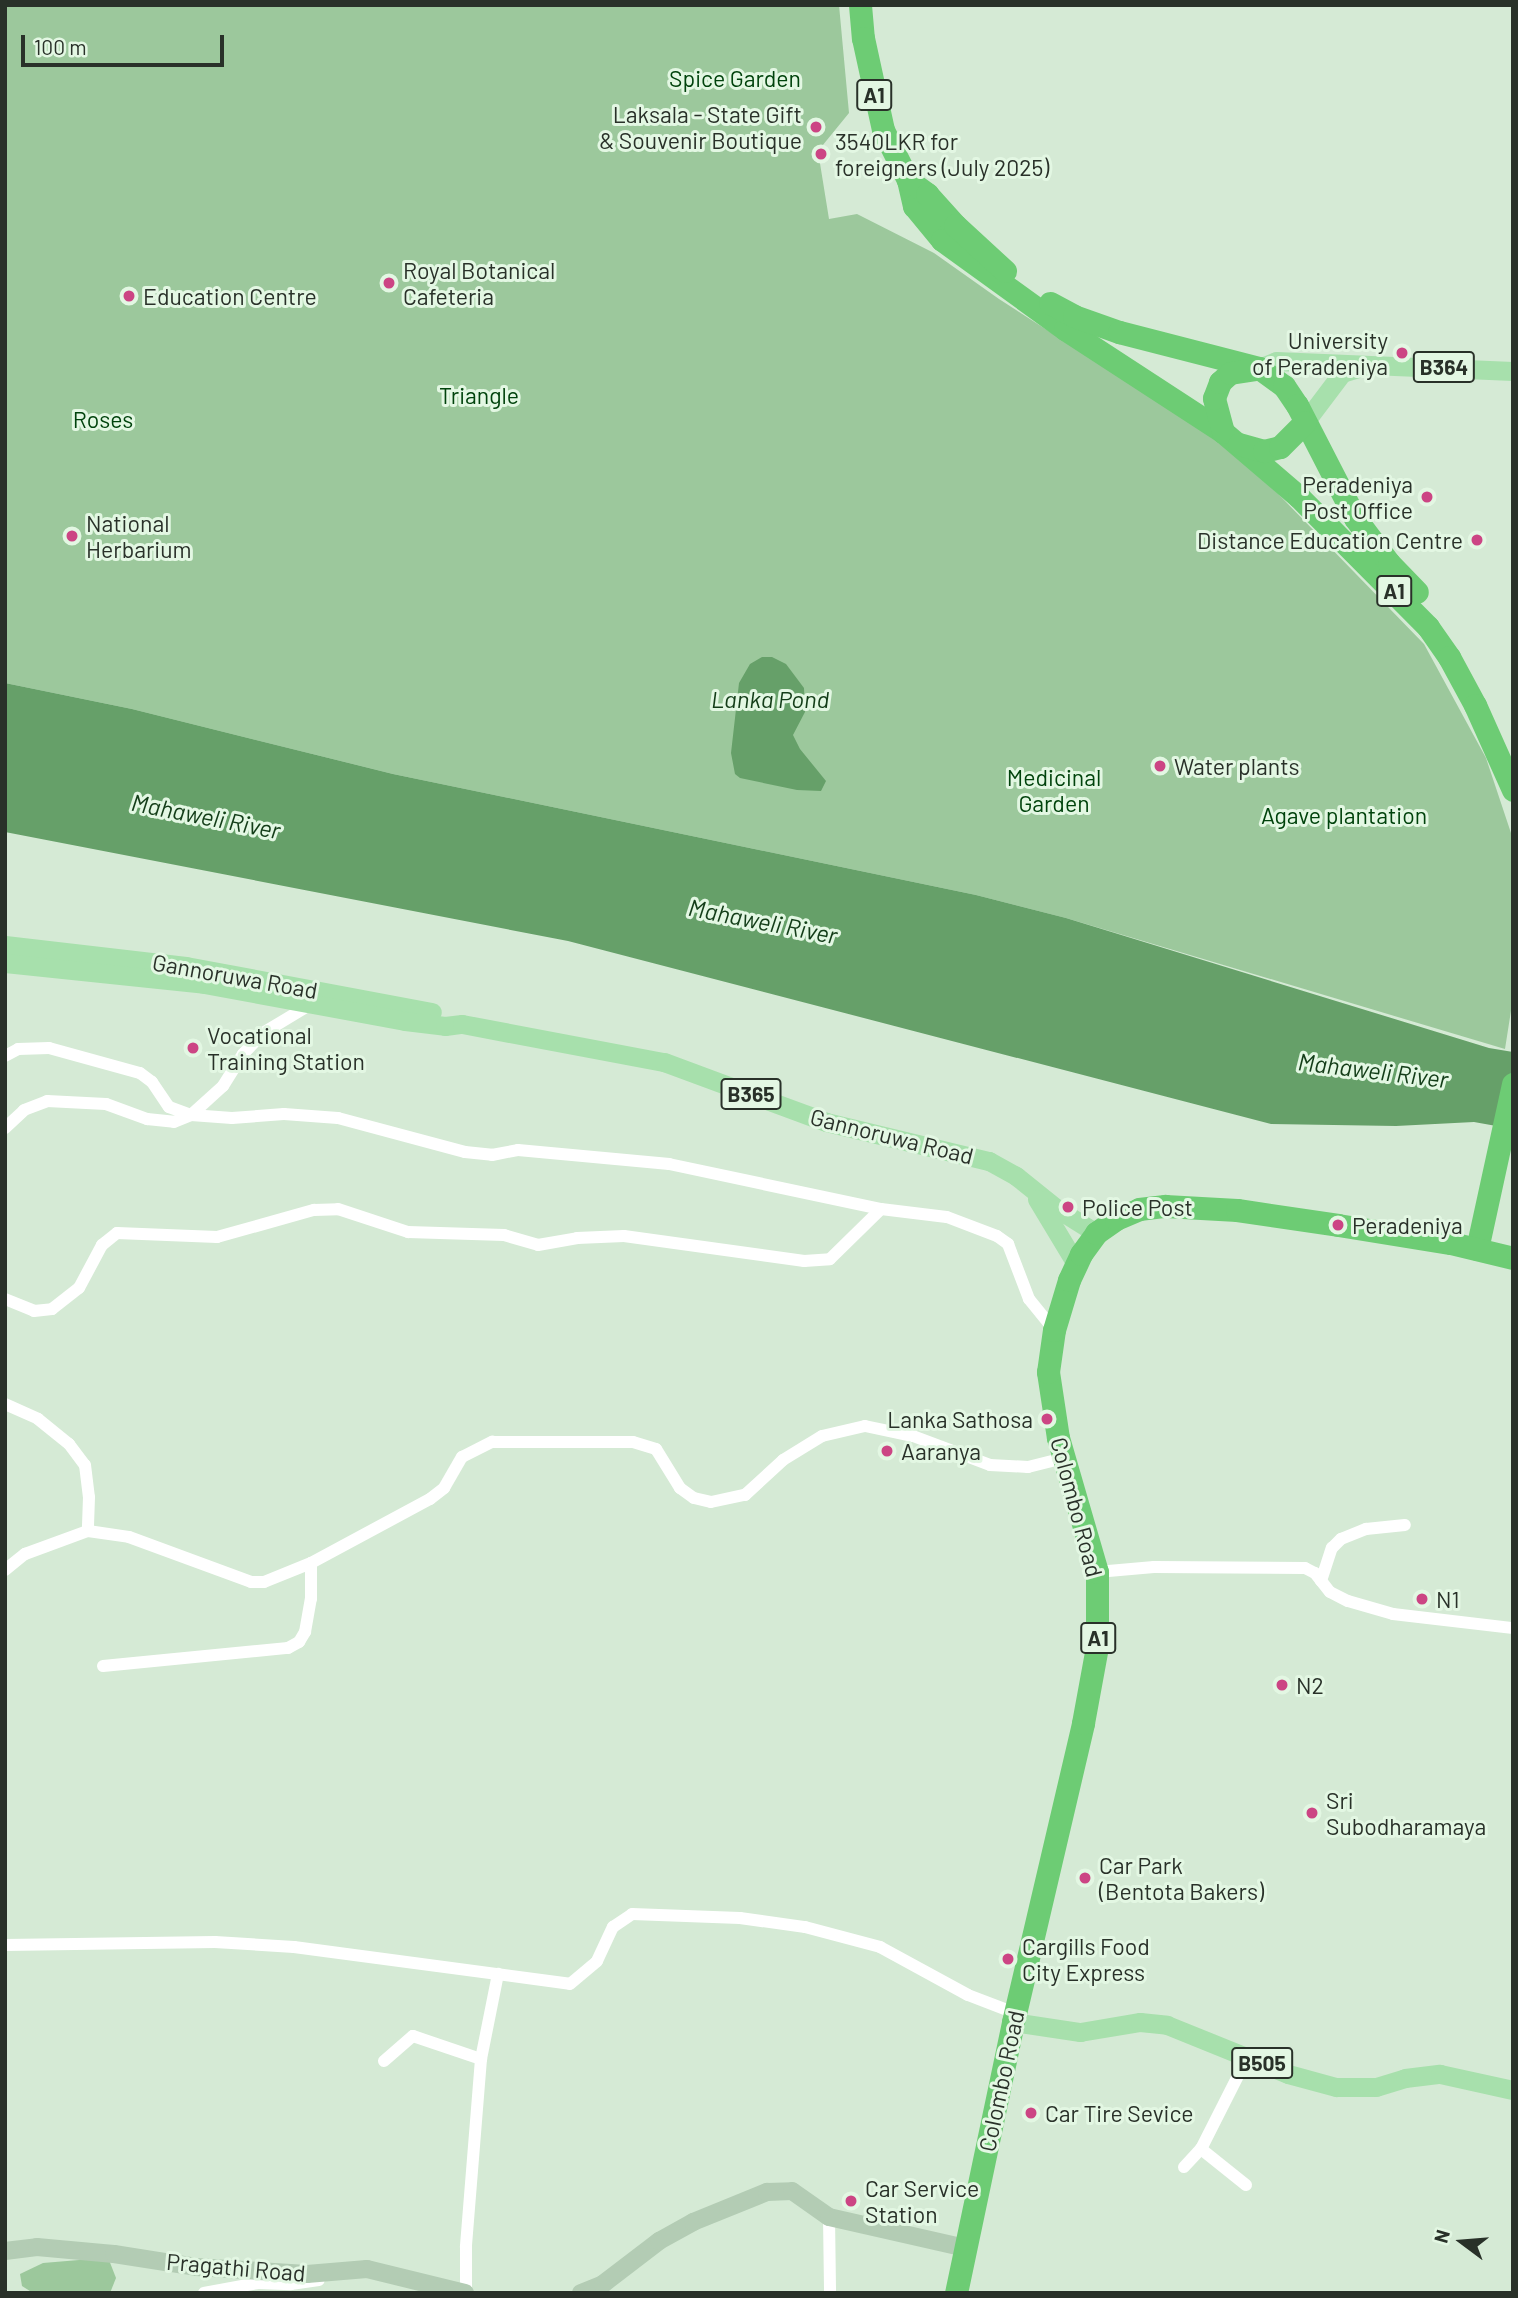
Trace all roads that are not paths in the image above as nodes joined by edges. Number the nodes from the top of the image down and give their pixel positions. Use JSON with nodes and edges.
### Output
{"nodes":[{"id":1,"x":860,"y":5,"type":"edge"},
{"id":2,"x":908,"y":180,"type":"junction"},
{"id":3,"x":1376,"y":363,"type":"junction"},
{"id":4,"x":1259,"y":368,"type":"junction"},
{"id":5,"x":1513,"y":371,"type":"edge"},
{"id":6,"x":1305,"y":422,"type":"junction"},
{"id":7,"x":1231,"y":438,"type":"junction"},
{"id":8,"x":1513,"y":753,"type":"edge"},
{"id":9,"x":1513,"y":790,"type":"edge"},
{"id":10,"x":5,"y":945,"type":"edge"},
{"id":11,"x":5,"y":963,"type":"edge"},
{"id":12,"x":312,"y":1004,"type":"junction"},
{"id":13,"x":462,"y":1024,"type":"junction"},
{"id":14,"x":5,"y":1056,"type":"edge"},
{"id":15,"x":1513,"y":1084,"type":"edge"},
{"id":16,"x":191,"y":1115,"type":"junction"},
{"id":17,"x":5,"y":1128,"type":"edge"},
{"id":18,"x":1031,"y":1189,"type":"junction"},
{"id":19,"x":881,"y":1209,"type":"junction"},
{"id":20,"x":1096,"y":1233,"type":"junction"},
{"id":21,"x":1477,"y":1249,"type":"junction"},
{"id":22,"x":1513,"y":1258,"type":"edge"},
{"id":23,"x":1076,"y":1264,"type":"junction"},
{"id":24,"x":5,"y":1299,"type":"edge"},
{"id":25,"x":1054,"y":1330,"type":"junction"},
{"id":26,"x":5,"y":1404,"type":"edge"},
{"id":27,"x":1064,"y":1458,"type":"junction"},
{"id":28,"x":1405,"y":1525,"type":"dead end"},
{"id":29,"x":88,"y":1531,"type":"junction"},
{"id":30,"x":311,"y":1563,"type":"junction"},
{"id":31,"x":5,"y":1570,"type":"edge"},
{"id":32,"x":1097,"y":1572,"type":"junction"},
{"id":33,"x":1321,"y":1581,"type":"junction"},
{"id":34,"x":1513,"y":1628,"type":"edge"},
{"id":35,"x":103,"y":1666,"type":"dead end"},
{"id":36,"x":5,"y":1945,"type":"edge"},
{"id":37,"x":498,"y":1974,"type":"junction"},
{"id":38,"x":1014,"y":2017,"type":"junction"},
{"id":39,"x":1248,"y":2056,"type":"junction"},
{"id":40,"x":481,"y":2059,"type":"junction"},
{"id":41,"x":384,"y":2061,"type":"dead end"},
{"id":42,"x":1513,"y":2090,"type":"edge"},
{"id":43,"x":1201,"y":2149,"type":"junction"},
{"id":44,"x":1184,"y":2167,"type":"dead end"},
{"id":45,"x":1246,"y":2185,"type":"dead end"},
{"id":46,"x":828,"y":2217,"type":"junction"},
{"id":47,"x":965,"y":2248,"type":"junction"},
{"id":48,"x":5,"y":2251,"type":"edge"},
{"id":49,"x":378,"y":2272,"type":"junction"},
{"id":50,"x":204,"y":2293,"type":"edge"},
{"id":51,"x":466,"y":2293,"type":"edge"},
{"id":52,"x":581,"y":2293,"type":"edge"},
{"id":53,"x":830,"y":2293,"type":"edge"},
{"id":54,"x":956,"y":2293,"type":"edge"}],
"edges":[{"from":1,"to":2,"type":"highway","number":"A1"},
{"from":2,"to":4,"type":"highway","number":"A1"},
{"from":2,"to":7,"type":"highway","number":"A1"},
{"from":3,"to":4,"type":"main road","number":"B364"},
{"from":3,"to":5,"type":"main road","number":"B364"},
{"from":3,"to":6,"type":"main road","number":"B364"},
{"from":4,"to":6,"type":"highway","number":"A1"},
{"from":4,"to":7,"type":"highway"},
{"from":6,"to":7,"type":"highway"},
{"from":6,"to":8,"type":"highway","number":"A1"},
{"from":7,"to":9,"type":"highway","number":"A1"},
{"from":10,"to":13,"type":"main road","name":"Gannoruwa Road","number":"B365"},
{"from":11,"to":12,"type":"main road","name":"Gannoruwa Road","number":"B365"},
{"from":12,"to":13,"type":"main road","name":"Gannoruwa Road","number":"B365"},
{"from":12,"to":16,"type":"street"},
{"from":13,"to":18,"type":"main road","name":"Gannoruwa Road","number":"B365"},
{"from":14,"to":16,"type":"street"},
{"from":15,"to":21,"type":"highway"},
{"from":16,"to":17,"type":"street"},
{"from":16,"to":19,"type":"street"},
{"from":18,"to":20,"type":"main road","name":"Gannoruwa Road","number":"B365"},
{"from":18,"to":23,"type":"main road","name":"Gannoruwa Road","number":"B365"},
{"from":19,"to":24,"type":"street"},
{"from":19,"to":25,"type":"street"},
{"from":20,"to":21,"type":"highway","name":"Colombo Road","number":"A1"},
{"from":20,"to":23,"type":"highway","name":"Colombo Road","number":"A1"},
{"from":21,"to":22,"type":"highway","name":"Colombo Road"},
{"from":23,"to":25,"type":"highway","name":"Colombo Road","number":"A1"},
{"from":25,"to":27,"type":"highway","name":"Colombo Road","number":"A1"},
{"from":26,"to":29,"type":"street"},
{"from":27,"to":30,"type":"street"},
{"from":27,"to":32,"type":"highway","name":"Colombo Road","number":"A1"},
{"from":28,"to":33,"type":"street"},
{"from":29,"to":30,"type":"street"},
{"from":29,"to":31,"type":"street"},
{"from":30,"to":35,"type":"street"},
{"from":32,"to":33,"type":"street"},
{"from":32,"to":38,"type":"highway","name":"Colombo Road","number":"A1"},
{"from":33,"to":34,"type":"street"},
{"from":36,"to":37,"type":"street"},
{"from":37,"to":38,"type":"street"},
{"from":37,"to":40,"type":"street"},
{"from":38,"to":39,"type":"main road","number":"B505"},
{"from":38,"to":47,"type":"highway","name":"Colombo Road","number":"A1"},
{"from":39,"to":42,"type":"main road","number":"B505"},
{"from":39,"to":43,"type":"street"},
{"from":40,"to":41,"type":"street"},
{"from":40,"to":51,"type":"street"},
{"from":43,"to":44,"type":"street"},
{"from":43,"to":45,"type":"street"},
{"from":46,"to":47,"type":"street"},
{"from":46,"to":52,"type":"street"},
{"from":46,"to":53,"type":"street"},
{"from":47,"to":54,"type":"highway","name":"Colombo Road","number":"A1"},
{"from":48,"to":49,"type":"street","name":"Pragathi Road"},
{"from":49,"to":50,"type":"street"},
{"from":49,"to":51,"type":"street","name":"Pragathi Road"}]}
